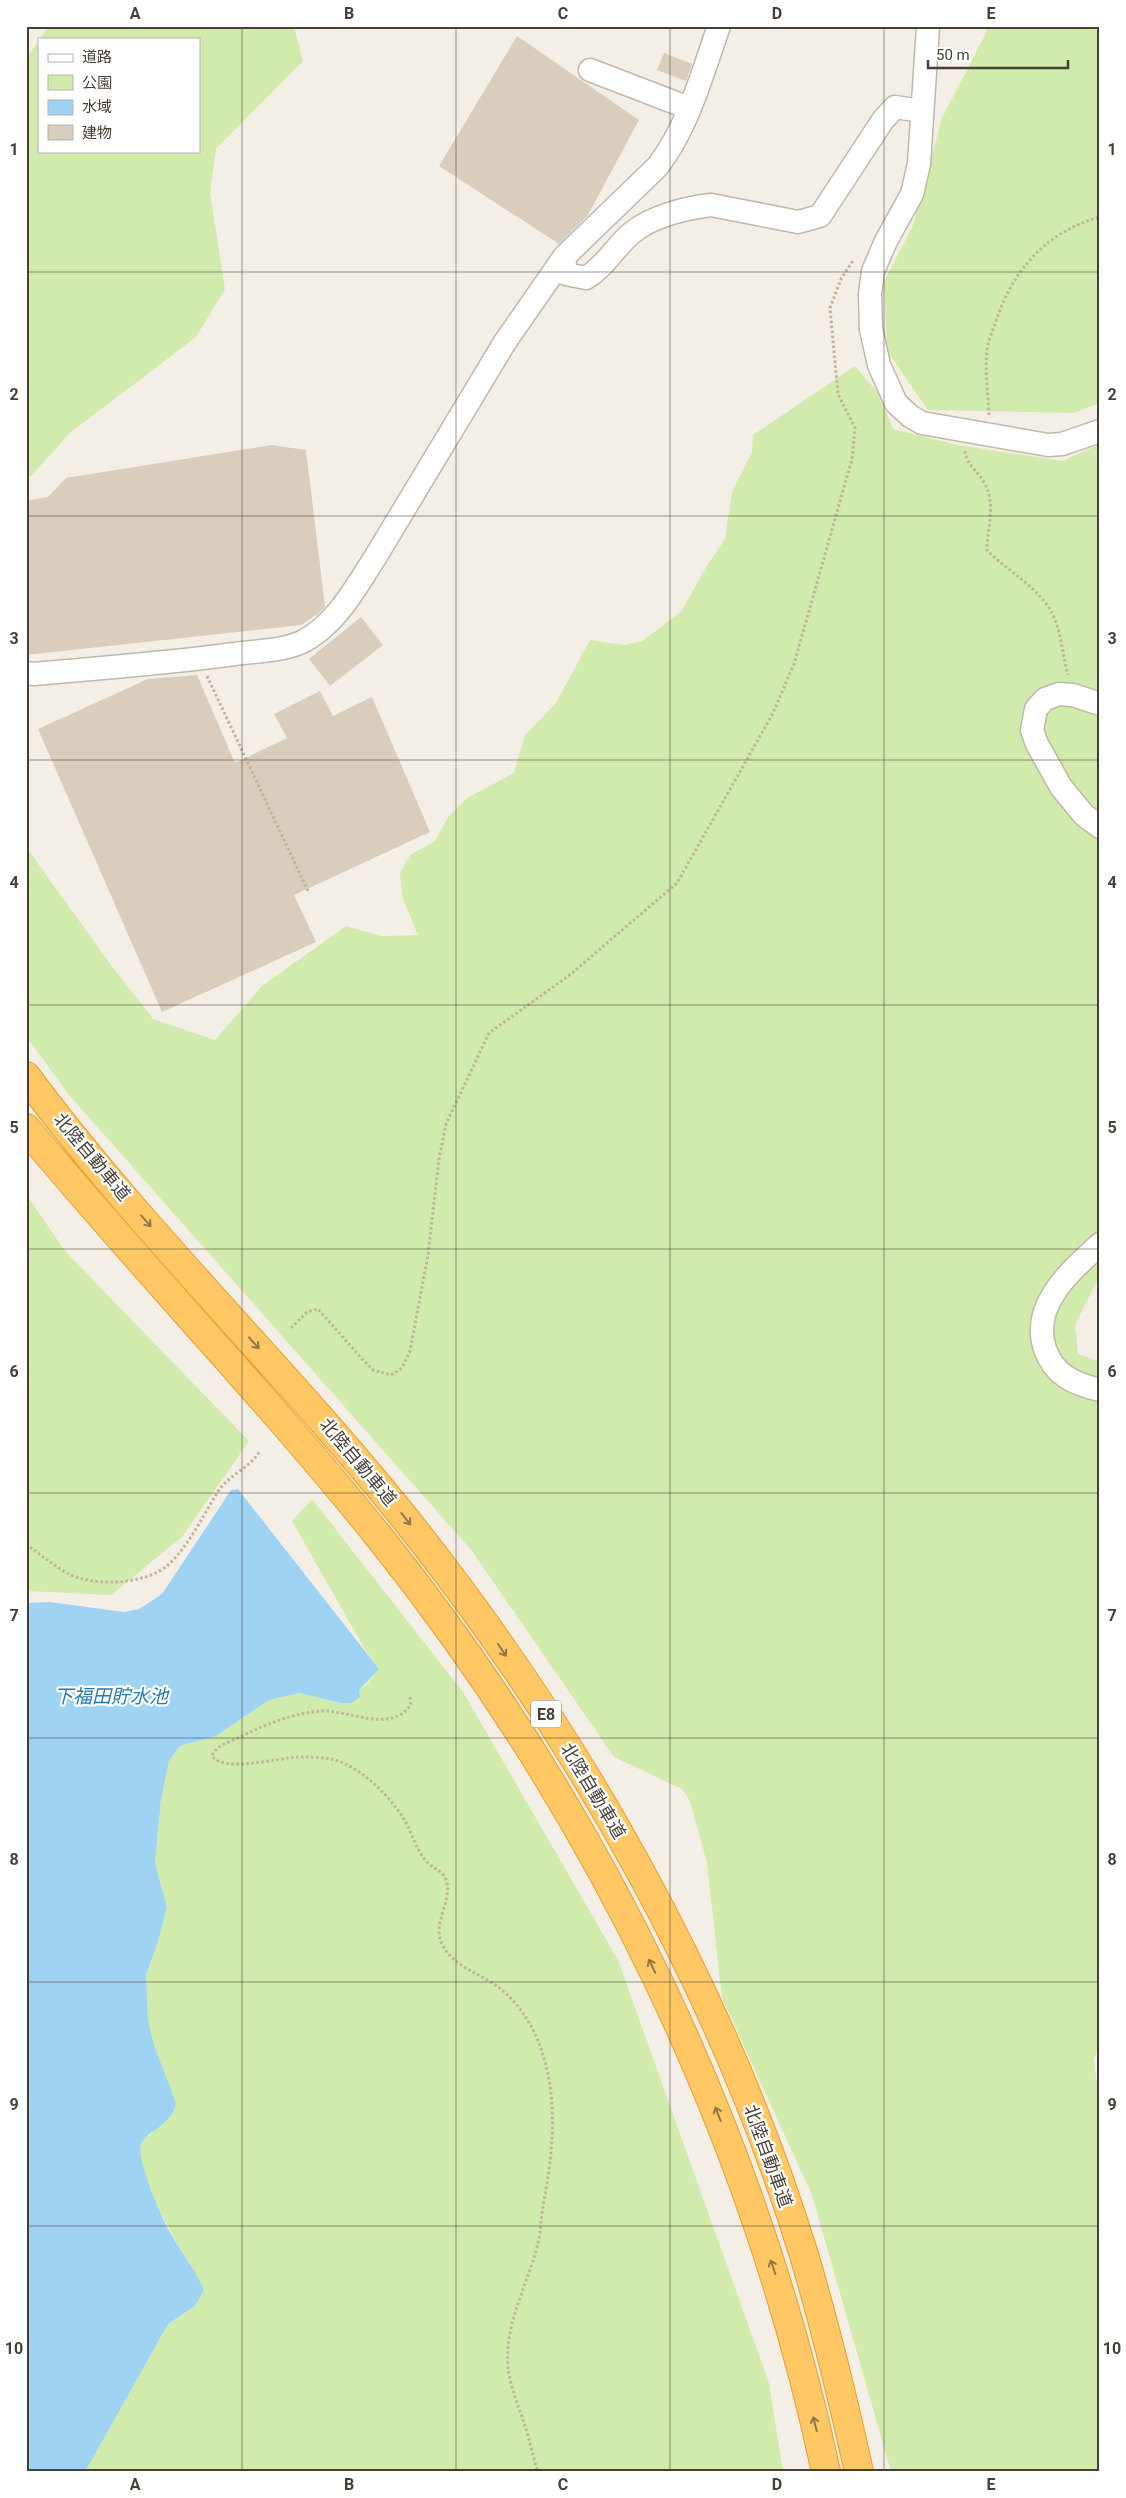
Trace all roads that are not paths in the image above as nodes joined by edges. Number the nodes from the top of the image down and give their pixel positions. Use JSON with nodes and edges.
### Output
{"nodes":[{"id":1,"x":719,"y":26,"type":"edge"},
{"id":2,"x":928,"y":26,"type":"edge"},
{"id":3,"x":590,"y":70,"type":"dead end"},
{"id":4,"x":689,"y":108,"type":"junction"},
{"id":5,"x":922,"y":111,"type":"junction"},
{"id":6,"x":564,"y":257,"type":"junction"},
{"id":7,"x":1100,"y":431,"type":"edge"},
{"id":8,"x":26,"y":673,"type":"edge"},
{"id":9,"x":1100,"y":704,"type":"edge"},
{"id":10,"x":1100,"y":827,"type":"edge"},
{"id":11,"x":26,"y":1076,"type":"edge"},
{"id":12,"x":26,"y":1128,"type":"edge"},
{"id":13,"x":1100,"y":1244,"type":"edge"},
{"id":14,"x":1100,"y":1390,"type":"edge"},
{"id":15,"x":826,"y":2472,"type":"edge"},
{"id":16,"x":859,"y":2472,"type":"edge"}],
"edges":[{"from":1,"to":4,"type":"street"},
{"from":2,"to":5,"type":"street"},
{"from":3,"to":4,"type":"street"},
{"from":4,"to":6,"type":"street"},
{"from":5,"to":6,"type":"street"},
{"from":5,"to":7,"type":"street"},
{"from":6,"to":8,"type":"street"},
{"from":9,"to":10,"type":"street"},
{"from":11,"to":16,"type":"highway","name":"北陸自動車道","number":"E8","one_way":true},
{"from":15,"to":12,"type":"highway","name":"北陸自動車道","number":"E8","one_way":true},
{"from":13,"to":14,"type":"street"}]}
